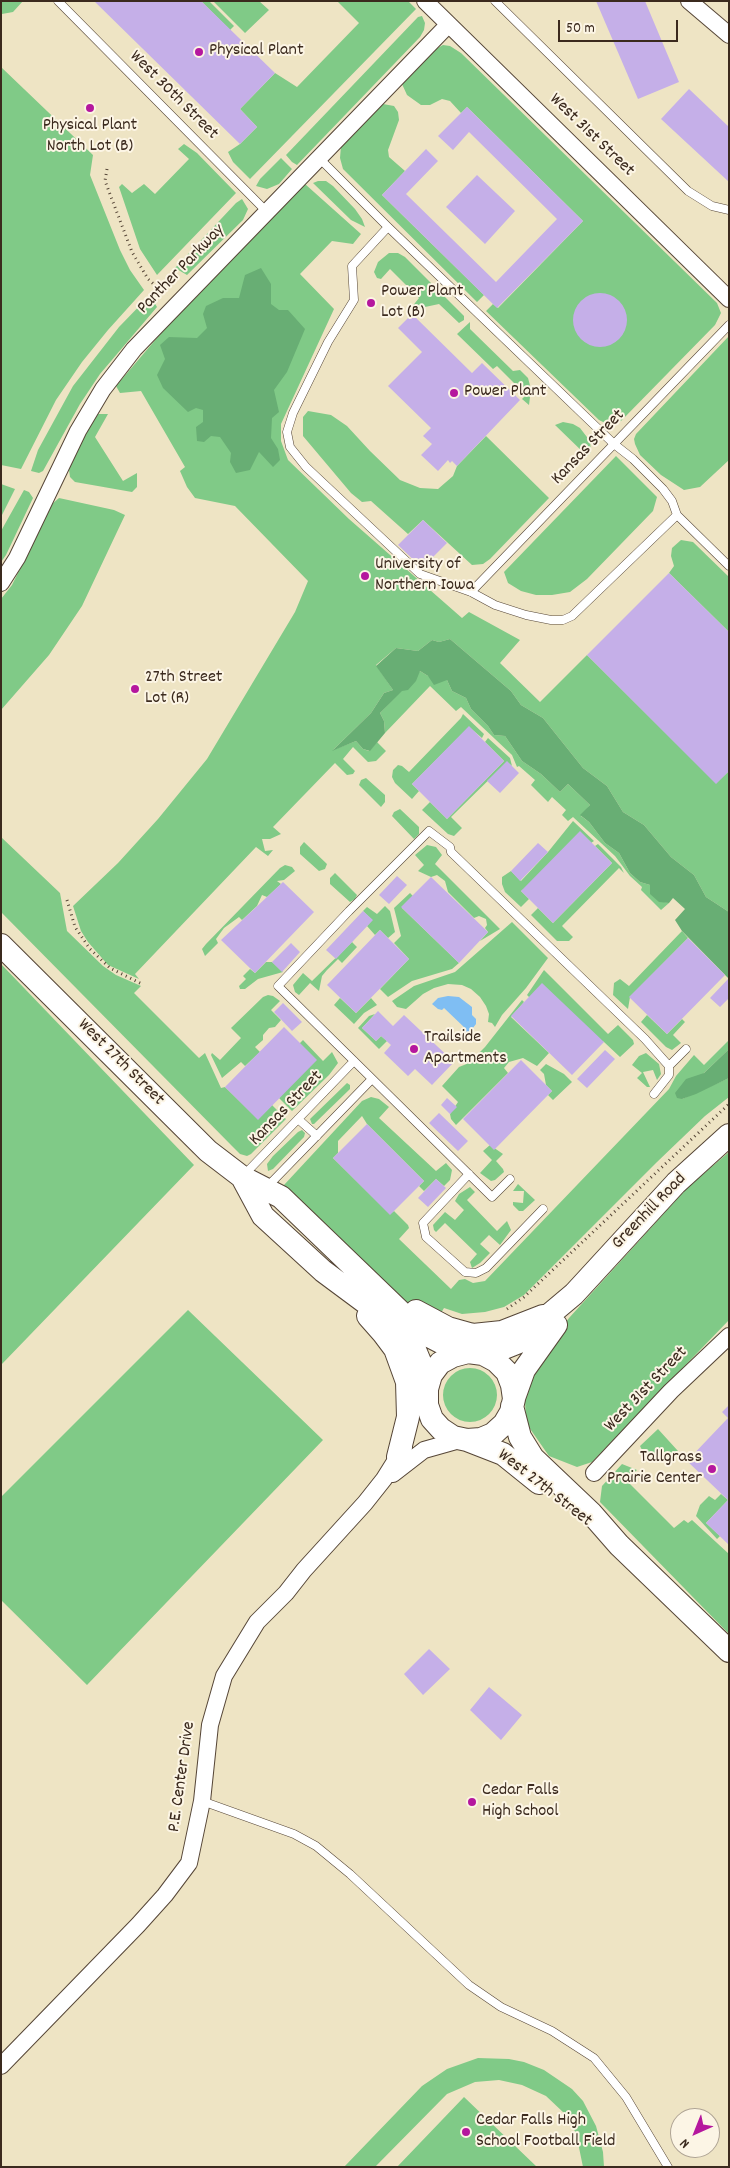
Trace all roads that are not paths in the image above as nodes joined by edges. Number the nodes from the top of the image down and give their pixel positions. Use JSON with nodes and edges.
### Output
{"nodes":[{"id":1,"x":58,"y":1,"type":"edge"},
{"id":2,"x":425,"y":1,"type":"edge"},
{"id":3,"x":495,"y":1,"type":"edge"},
{"id":4,"x":689,"y":1,"type":"edge"},
{"id":5,"x":448,"y":25,"type":"junction"},
{"id":6,"x":729,"y":34,"type":"edge"},
{"id":7,"x":318,"y":157,"type":"junction"},
{"id":8,"x":729,"y":210,"type":"edge"},
{"id":9,"x":266,"y":211,"type":"junction"},
{"id":10,"x":388,"y":227,"type":"junction"},
{"id":11,"x":729,"y":299,"type":"edge"},
{"id":12,"x":729,"y":325,"type":"edge"},
{"id":13,"x":614,"y":444,"type":"junction"},
{"id":14,"x":677,"y":515,"type":"junction"},
{"id":15,"x":729,"y":566,"type":"edge"},
{"id":16,"x":1,"y":583,"type":"edge"},
{"id":17,"x":471,"y":592,"type":"junction"},
{"id":18,"x":1,"y":945,"type":"edge"},
{"id":19,"x":686,"y":1048,"type":"dead end"},
{"id":20,"x":354,"y":1061,"type":"junction"},
{"id":21,"x":669,"y":1066,"type":"junction"},
{"id":22,"x":372,"y":1079,"type":"junction"},
{"id":23,"x":654,"y":1094,"type":"dead end"},
{"id":24,"x":298,"y":1119,"type":"junction"},
{"id":25,"x":729,"y":1135,"type":"edge"},
{"id":26,"x":317,"y":1136,"type":"junction"},
{"id":27,"x":469,"y":1174,"type":"junction"},
{"id":28,"x":242,"y":1177,"type":"junction"},
{"id":29,"x":510,"y":1179,"type":"dead end"},
{"id":30,"x":260,"y":1195,"type":"junction"},
{"id":31,"x":543,"y":1209,"type":"dead end"},
{"id":32,"x":323,"y":1271,"type":"junction"},
{"id":33,"x":379,"y":1290,"type":"junction"},
{"id":34,"x":574,"y":1294,"type":"junction"},
{"id":35,"x":549,"y":1315,"type":"junction"},
{"id":36,"x":729,"y":1336,"type":"edge"},
{"id":37,"x":475,"y":1353,"type":"junction"},
{"id":38,"x":427,"y":1394,"type":"junction"},
{"id":39,"x":513,"y":1402,"type":"junction"},
{"id":40,"x":465,"y":1440,"type":"junction"},
{"id":41,"x":398,"y":1457,"type":"junction"},
{"id":42,"x":594,"y":1473,"type":"dead end"},
{"id":43,"x":384,"y":1479,"type":"junction"},
{"id":44,"x":619,"y":1545,"type":"junction"},
{"id":45,"x":729,"y":1650,"type":"edge"},
{"id":46,"x":202,"y":1801,"type":"junction"},
{"id":47,"x":1,"y":2066,"type":"edge"},
{"id":48,"x":668,"y":2167,"type":"edge"}],
"edges":[{"from":1,"to":9,"type":"lane","name":"West 30th Street"},
{"from":2,"to":5,"type":"street","name":"West 31st Street"},
{"from":3,"to":8,"type":"lane"},
{"from":4,"to":6,"type":"street"},
{"from":5,"to":7,"type":"street","name":"Panther Parkway"},
{"from":5,"to":11,"type":"street","name":"West 31st Street"},
{"from":7,"to":9,"type":"street","name":"Panther Parkway"},
{"from":7,"to":10,"type":"lane"},
{"from":9,"to":16,"type":"street","name":"Panther Parkway"},
{"from":10,"to":13,"type":"lane"},
{"from":10,"to":17,"type":"lane"},
{"from":12,"to":13,"type":"lane","name":"Kansas Street"},
{"from":13,"to":14,"type":"lane"},
{"from":13,"to":17,"type":"lane","name":"Kansas Street"},
{"from":14,"to":15,"type":"lane"},
{"from":14,"to":17,"type":"lane"},
{"from":18,"to":28,"type":"main road","name":"West 27th Street"},
{"from":19,"to":21,"type":"lane"},
{"from":20,"to":21,"type":"lane"},
{"from":20,"to":22,"type":"lane"},
{"from":20,"to":24,"type":"lane","name":"Kansas Street"},
{"from":21,"to":23,"type":"lane"},
{"from":22,"to":26,"type":"lane"},
{"from":22,"to":27,"type":"lane"},
{"from":24,"to":26,"type":"lane"},
{"from":24,"to":28,"type":"lane","name":"Kansas Street"},
{"from":25,"to":34,"type":"main road","name":"Greenhill Road"},
{"from":26,"to":30,"type":"lane"},
{"from":27,"to":29,"type":"lane"},
{"from":27,"to":31,"type":"lane"},
{"from":28,"to":30,"type":"main road","name":"West 27th Street"},
{"from":30,"to":32,"type":"main road","name":"West 27th Street"},
{"from":30,"to":33,"type":"main road","name":"West 27th Street"},
{"from":32,"to":38,"type":"main road","name":"West 27th Street"},
{"from":32,"to":41,"type":"main road"},
{"from":33,"to":35,"type":"main road"},
{"from":33,"to":37,"type":"main road","name":"West 27th Street"},
{"from":34,"to":35,"type":"main road","name":"Greenhill Road"},
{"from":34,"to":39,"type":"main road","name":"Greenhill Road"},
{"from":35,"to":37,"type":"main road","name":"Greenhill Road"},
{"from":36,"to":42,"type":"street","name":"West 31st Street"},
{"from":37,"to":38,"type":"main road"},
{"from":37,"to":39,"type":"main road"},
{"from":38,"to":40,"type":"main road"},
{"from":38,"to":41,"type":"street","name":"P.E. Center Drive"},
{"from":39,"to":40,"type":"main road"},
{"from":39,"to":44,"type":"main road","name":"West 27th Street"},
{"from":40,"to":43,"type":"street","name":"P.E. Center Drive"},
{"from":40,"to":44,"type":"main road","name":"West 27th Street"},
{"from":41,"to":43,"type":"street","name":"P.E. Center Drive"},
{"from":43,"to":46,"type":"street","name":"P.E. Center Drive"},
{"from":44,"to":45,"type":"main road","name":"West 27th Street"},
{"from":46,"to":47,"type":"street","name":"P.E. Center Drive"},
{"from":46,"to":48,"type":"lane"}]}
